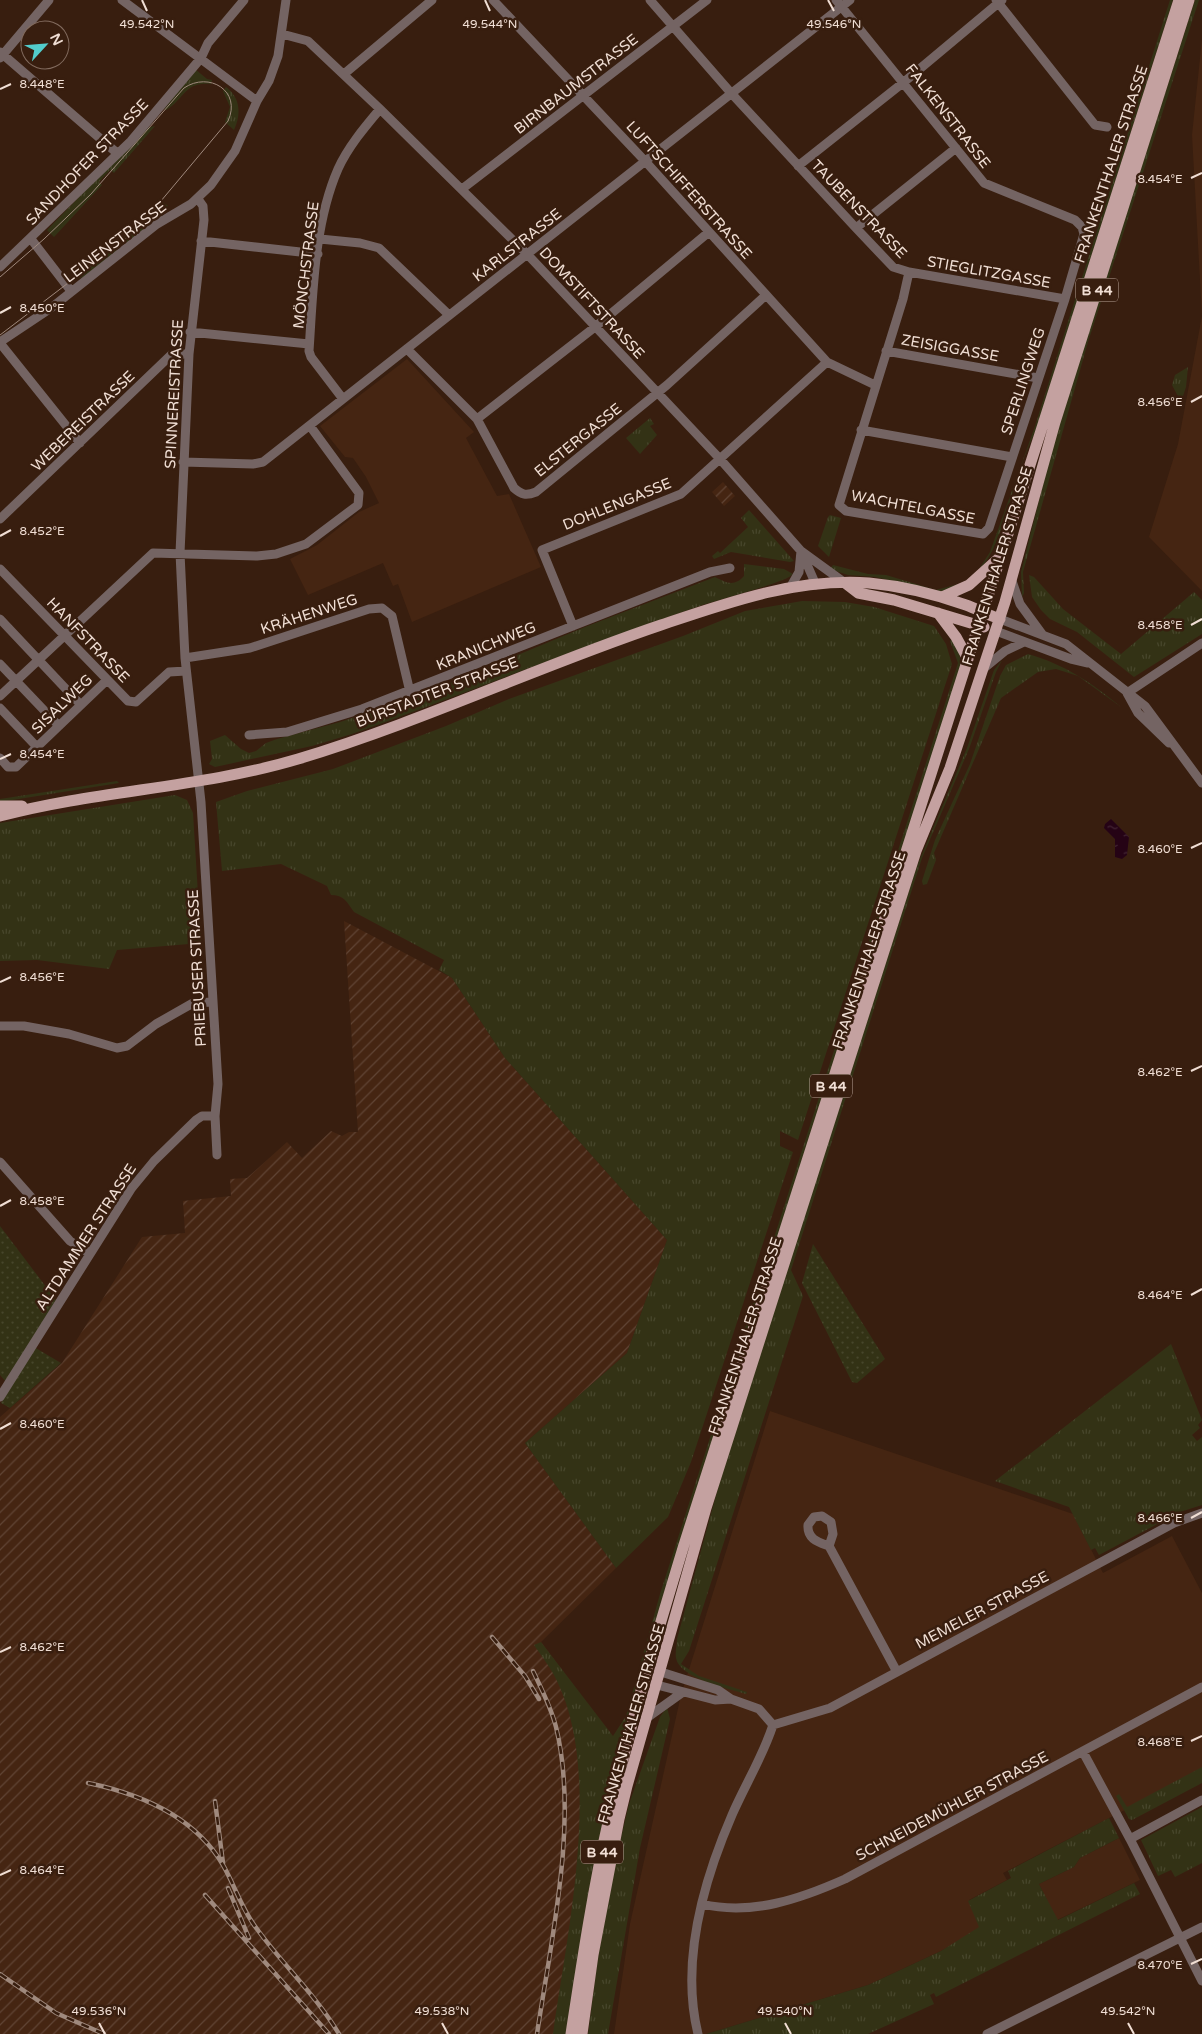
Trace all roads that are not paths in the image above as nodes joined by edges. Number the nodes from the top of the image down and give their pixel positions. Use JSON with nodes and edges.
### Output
{"nodes":[{"id":1,"x":49,"y":0,"type":"edge"},
{"id":2,"x":122,"y":0,"type":"edge"},
{"id":3,"x":244,"y":0,"type":"edge"},
{"id":4,"x":286,"y":0,"type":"edge"},
{"id":5,"x":432,"y":0,"type":"edge"},
{"id":6,"x":493,"y":0,"type":"edge"},
{"id":7,"x":650,"y":0,"type":"edge"},
{"id":8,"x":707,"y":0,"type":"edge"},
{"id":9,"x":850,"y":0,"type":"edge"},
{"id":10,"x":1179,"y":0,"type":"edge"},
{"id":11,"x":1188,"y":0,"type":"edge"},
{"id":12,"x":999,"y":1,"type":"edge"},
{"id":13,"x":839,"y":3,"type":"edge"},
{"id":14,"x":674,"y":26,"type":"junction"},
{"id":15,"x":282,"y":34,"type":"junction"},
{"id":16,"x":1,"y":55,"type":"edge"},
{"id":17,"x":202,"y":58,"type":"junction"},
{"id":18,"x":344,"y":74,"type":"junction"},
{"id":19,"x":904,"y":82,"type":"junction"},
{"id":20,"x":731,"y":93,"type":"junction"},
{"id":21,"x":583,"y":95,"type":"junction"},
{"id":22,"x":257,"y":101,"type":"junction"},
{"id":23,"x":380,"y":109,"type":"junction"},
{"id":24,"x":1107,"y":127,"type":"dead end"},
{"id":25,"x":956,"y":148,"type":"junction"},
{"id":26,"x":117,"y":153,"type":"junction"},
{"id":27,"x":645,"y":161,"type":"junction"},
{"id":28,"x":798,"y":166,"type":"junction"},
{"id":29,"x":462,"y":189,"type":"junction"},
{"id":30,"x":198,"y":198,"type":"junction"},
{"id":31,"x":856,"y":228,"type":"junction"},
{"id":32,"x":709,"y":232,"type":"junction"},
{"id":33,"x":1084,"y":234,"type":"joint"},
{"id":34,"x":31,"y":239,"type":"junction"},
{"id":35,"x":320,"y":239,"type":"junction"},
{"id":36,"x":201,"y":241,"type":"junction"},
{"id":37,"x":318,"y":254,"type":"junction"},
{"id":38,"x":527,"y":254,"type":"junction"},
{"id":39,"x":0,"y":267,"type":"edge"},
{"id":40,"x":909,"y":272,"type":"junction"},
{"id":41,"x":71,"y":292,"type":"junction"},
{"id":42,"x":766,"y":294,"type":"junction"},
{"id":43,"x":1065,"y":299,"type":"junction"},
{"id":44,"x":449,"y":315,"type":"junction"},
{"id":45,"x":595,"y":327,"type":"junction"},
{"id":46,"x":190,"y":332,"type":"junction"},
{"id":47,"x":0,"y":343,"type":"edge"},
{"id":48,"x":309,"y":344,"type":"junction"},
{"id":49,"x":407,"y":349,"type":"junction"},
{"id":50,"x":886,"y":351,"type":"junction"},
{"id":51,"x":188,"y":354,"type":"junction"},
{"id":52,"x":827,"y":362,"type":"junction"},
{"id":53,"x":1038,"y":378,"type":"junction"},
{"id":54,"x":875,"y":385,"type":"junction"},
{"id":55,"x":658,"y":392,"type":"junction"},
{"id":56,"x":343,"y":399,"type":"junction"},
{"id":57,"x":477,"y":419,"type":"junction"},
{"id":58,"x":310,"y":426,"type":"junction"},
{"id":59,"x":861,"y":430,"type":"junction"},
{"id":60,"x":80,"y":443,"type":"junction"},
{"id":61,"x":1012,"y":457,"type":"junction"},
{"id":62,"x":720,"y":459,"type":"junction"},
{"id":63,"x":183,"y":462,"type":"junction"},
{"id":64,"x":839,"y":505,"type":"joint"},
{"id":65,"x":0,"y":519,"type":"edge"},
{"id":66,"x":983,"y":534,"type":"joint"},
{"id":67,"x":801,"y":551,"type":"junction"},
{"id":68,"x":180,"y":553,"type":"junction"},
{"id":69,"x":1000,"y":557,"type":"junction"},
{"id":70,"x":730,"y":568,"type":"dead end"},
{"id":71,"x":0,"y":569,"type":"edge"},
{"id":72,"x":1012,"y":581,"type":"junction"},
{"id":73,"x":845,"y":583,"type":"junction"},
{"id":74,"x":816,"y":585,"type":"junction"},
{"id":75,"x":790,"y":588,"type":"junction"},
{"id":76,"x":942,"y":597,"type":"junction"},
{"id":77,"x":937,"y":612,"type":"junction"},
{"id":78,"x":982,"y":613,"type":"junction"},
{"id":79,"x":1000,"y":619,"type":"junction"},
{"id":80,"x":0,"y":620,"type":"edge"},
{"id":81,"x":979,"y":625,"type":"junction"},
{"id":82,"x":573,"y":626,"type":"junction"},
{"id":83,"x":996,"y":631,"type":"junction"},
{"id":84,"x":1042,"y":634,"type":"junction"},
{"id":85,"x":64,"y":635,"type":"junction"},
{"id":86,"x":1024,"y":642,"type":"junction"},
{"id":87,"x":1202,"y":643,"type":"edge"},
{"id":88,"x":185,"y":658,"type":"junction"},
{"id":89,"x":968,"y":659,"type":"junction"},
{"id":90,"x":38,"y":660,"type":"junction"},
{"id":91,"x":1088,"y":663,"type":"junction"},
{"id":92,"x":0,"y":664,"type":"edge"},
{"id":93,"x":983,"y":669,"type":"junction"},
{"id":94,"x":186,"y":670,"type":"junction"},
{"id":95,"x":107,"y":680,"type":"junction"},
{"id":96,"x":16,"y":681,"type":"junction"},
{"id":97,"x":410,"y":692,"type":"junction"},
{"id":98,"x":1127,"y":694,"type":"junction"},
{"id":99,"x":0,"y":696,"type":"edge"},
{"id":100,"x":81,"y":705,"type":"junction"},
{"id":101,"x":0,"y":708,"type":"edge"},
{"id":102,"x":59,"y":726,"type":"junction"},
{"id":103,"x":249,"y":735,"type":"dead end"},
{"id":104,"x":37,"y":747,"type":"junction"},
{"id":105,"x":0,"y":758,"type":"edge"},
{"id":106,"x":199,"y":780,"type":"junction"},
{"id":107,"x":1202,"y":783,"type":"edge"},
{"id":108,"x":0,"y":806,"type":"edge"},
{"id":109,"x":33,"y":807,"type":"junction"},
{"id":110,"x":0,"y":816,"type":"edge"},
{"id":111,"x":212,"y":1002,"type":"junction"},
{"id":112,"x":0,"y":1026,"type":"edge"},
{"id":113,"x":215,"y":1116,"type":"junction"},
{"id":114,"x":217,"y":1155,"type":"dead end"},
{"id":115,"x":0,"y":1162,"type":"edge"},
{"id":116,"x":89,"y":1253,"type":"junction"},
{"id":117,"x":0,"y":1397,"type":"edge"},
{"id":118,"x":1202,"y":1513,"type":"edge"},
{"id":119,"x":829,"y":1546,"type":"dead end"},
{"id":120,"x":661,"y":1672,"type":"junction"},
{"id":121,"x":897,"y":1672,"type":"junction"},
{"id":122,"x":646,"y":1674,"type":"junction"},
{"id":123,"x":658,"y":1685,"type":"junction"},
{"id":124,"x":1202,"y":1688,"type":"edge"},
{"id":125,"x":683,"y":1692,"type":"junction"},
{"id":126,"x":731,"y":1699,"type":"junction"},
{"id":127,"x":648,"y":1716,"type":"junction"},
{"id":128,"x":773,"y":1725,"type":"junction"},
{"id":129,"x":1083,"y":1752,"type":"junction"},
{"id":130,"x":1202,"y":1800,"type":"edge"},
{"id":131,"x":1130,"y":1839,"type":"junction"},
{"id":132,"x":702,"y":1904,"type":"junction"},
{"id":133,"x":1202,"y":1927,"type":"edge"},
{"id":134,"x":1180,"y":1938,"type":"junction"},
{"id":135,"x":1202,"y":1981,"type":"edge"},
{"id":136,"x":572,"y":2034,"type":"edge"},
{"id":137,"x":582,"y":2034,"type":"edge"},
{"id":138,"x":698,"y":2034,"type":"edge"},
{"id":139,"x":987,"y":2034,"type":"edge"}],
"edges":[{"from":1,"to":16,"type":"street"},
{"from":2,"to":17,"type":"street"},
{"from":3,"to":17,"type":"street","name":"SANDHOFER STRASSE"},
{"from":4,"to":15,"type":"street"},
{"from":5,"to":18,"type":"street"},
{"from":6,"to":21,"type":"street","name":"LUFTSCHIFFERSTRASSE"},
{"from":7,"to":14,"type":"street","name":"TAUBENSTRASSE"},
{"from":8,"to":14,"type":"street","name":"BIRNBAUMSTRASSE"},
{"from":9,"to":13,"type":"street","name":"KARLSTRASSE"},
{"from":10,"to":69,"type":"main road","name":"FRANKENTHALER STRASSE","number":"B 44"},
{"from":11,"to":72,"type":"main road","name":"FRANKENTHALER STRASSE","number":"B 44"},
{"from":12,"to":19,"type":"street"},
{"from":12,"to":24,"type":"street"},
{"from":13,"to":19,"type":"street","name":"FALKENSTRASSE"},
{"from":13,"to":20,"type":"street","name":"KARLSTRASSE"},
{"from":14,"to":20,"type":"street","name":"TAUBENSTRASSE"},
{"from":14,"to":21,"type":"street","name":"BIRNBAUMSTRASSE"},
{"from":15,"to":18,"type":"street","name":"DOMSTIFTSTRASSE"},
{"from":15,"to":22,"type":"street"},
{"from":16,"to":26,"type":"street"},
{"from":17,"to":22,"type":"street"},
{"from":17,"to":26,"type":"street","name":"SANDHOFER STRASSE"},
{"from":18,"to":23,"type":"street","name":"DOMSTIFTSTRASSE"},
{"from":19,"to":25,"type":"street","name":"FALKENSTRASSE"},
{"from":19,"to":28,"type":"street"},
{"from":20,"to":27,"type":"street","name":"KARLSTRASSE"},
{"from":20,"to":28,"type":"street","name":"TAUBENSTRASSE"},
{"from":21,"to":27,"type":"street","name":"LUFTSCHIFFERSTRASSE"},
{"from":21,"to":29,"type":"street","name":"BIRNBAUMSTRASSE"},
{"from":22,"to":30,"type":"street"},
{"from":23,"to":29,"type":"street","name":"DOMSTIFTSTRASSE"},
{"from":23,"to":35,"type":"street","name":"MÖNCHSTRASSE"},
{"from":25,"to":31,"type":"street"},
{"from":25,"to":33,"type":"street","name":"FALKENSTRASSE"},
{"from":26,"to":34,"type":"street","name":"SANDHOFER STRASSE"},
{"from":27,"to":32,"type":"street","name":"LUFTSCHIFFERSTRASSE"},
{"from":27,"to":38,"type":"street","name":"KARLSTRASSE"},
{"from":28,"to":31,"type":"street","name":"TAUBENSTRASSE"},
{"from":29,"to":38,"type":"street","name":"DOMSTIFTSTRASSE"},
{"from":30,"to":36,"type":"street","name":"SPINNEREISTRASSE"},
{"from":30,"to":41,"type":"street","name":"LEINENSTRASSE"},
{"from":31,"to":40,"type":"street","name":"TAUBENSTRASSE"},
{"from":32,"to":42,"type":"street","name":"LUFTSCHIFFERSTRASSE"},
{"from":32,"to":45,"type":"street"},
{"from":33,"to":43,"type":"street","name":"SPERLINGWEG"},
{"from":34,"to":39,"type":"street","name":"SANDHOFER STRASSE"},
{"from":34,"to":41,"type":"street"},
{"from":35,"to":37,"type":"street","name":"MÖNCHSTRASSE"},
{"from":35,"to":44,"type":"street"},
{"from":36,"to":37,"type":"street"},
{"from":36,"to":46,"type":"street","name":"SPINNEREISTRASSE"},
{"from":37,"to":48,"type":"street","name":"MÖNCHSTRASSE"},
{"from":38,"to":44,"type":"street","name":"KARLSTRASSE"},
{"from":38,"to":45,"type":"street","name":"DOMSTIFTSTRASSE"},
{"from":40,"to":43,"type":"street","name":"STIEGLITZGASSE"},
{"from":40,"to":50,"type":"street","name":"TAUBENSTRASSE"},
{"from":41,"to":47,"type":"street","name":"LEINENSTRASSE"},
{"from":42,"to":52,"type":"street","name":"LUFTSCHIFFERSTRASSE"},
{"from":42,"to":55,"type":"street","name":"ELSTERGASSE"},
{"from":43,"to":53,"type":"street","name":"SPERLINGWEG"},
{"from":44,"to":49,"type":"street","name":"KARLSTRASSE"},
{"from":45,"to":55,"type":"street","name":"DOMSTIFTSTRASSE"},
{"from":45,"to":57,"type":"street"},
{"from":46,"to":48,"type":"street"},
{"from":46,"to":51,"type":"street","name":"SPINNEREISTRASSE"},
{"from":47,"to":60,"type":"street"},
{"from":48,"to":56,"type":"street","name":"MÖNCHSTRASSE"},
{"from":49,"to":56,"type":"street","name":"KARLSTRASSE"},
{"from":49,"to":57,"type":"street","name":"ELSTERGASSE"},
{"from":50,"to":53,"type":"street","name":"ZEISIGGASSE"},
{"from":50,"to":54,"type":"street","name":"TAUBENSTRASSE"},
{"from":51,"to":60,"type":"street","name":"WEBEREISTRASSE"},
{"from":51,"to":63,"type":"street","name":"SPINNEREISTRASSE"},
{"from":52,"to":54,"type":"street","name":"LUFTSCHIFFERSTRASSE"},
{"from":52,"to":62,"type":"street","name":"DOHLENGASSE"},
{"from":53,"to":61,"type":"street","name":"SPERLINGWEG"},
{"from":54,"to":59,"type":"street","name":"TAUBENSTRASSE"},
{"from":55,"to":57,"type":"street","name":"ELSTERGASSE"},
{"from":55,"to":62,"type":"street","name":"DOMSTIFTSTRASSE"},
{"from":56,"to":58,"type":"street","name":"KARLSTRASSE"},
{"from":58,"to":63,"type":"street","name":"KARLSTRASSE"},
{"from":58,"to":68,"type":"street"},
{"from":59,"to":61,"type":"street"},
{"from":59,"to":64,"type":"street","name":"TAUBENSTRASSE"},
{"from":60,"to":65,"type":"street","name":"WEBEREISTRASSE"},
{"from":61,"to":66,"type":"street","name":"SPERLINGWEG"},
{"from":62,"to":67,"type":"street","name":"DOMSTIFTSTRASSE"},
{"from":62,"to":82,"type":"street","name":"DOHLENGASSE"},
{"from":63,"to":68,"type":"street","name":"SPINNEREISTRASSE"},
{"from":64,"to":66,"type":"street","name":"WACHTELGASSE"},
{"from":67,"to":73,"type":"street"},
{"from":67,"to":74,"type":"street"},
{"from":67,"to":75,"type":"street"},
{"from":68,"to":85,"type":"street"},
{"from":68,"to":88,"type":"street","name":"SPINNEREISTRASSE"},
{"from":69,"to":76,"type":"main road"},
{"from":69,"to":78,"type":"main road","name":"FRANKENTHALER STRASSE","number":"B 44"},
{"from":70,"to":82,"type":"street","name":"KRANICHWEG"},
{"from":71,"to":85,"type":"street","name":"HANFSTRASSE"},
{"from":72,"to":79,"type":"main road","name":"FRANKENTHALER STRASSE","number":"B 44"},
{"from":72,"to":84,"type":"street"},
{"from":73,"to":74,"type":"main road","name":"BÜRSTADTER STRASSE"},
{"from":73,"to":76,"type":"main road","name":"BÜRSTADTER STRASSE"},
{"from":73,"to":77,"type":"main road"},
{"from":74,"to":75,"type":"main road","name":"BÜRSTADTER STRASSE"},
{"from":75,"to":106,"type":"main road","name":"BÜRSTADTER STRASSE"},
{"from":76,"to":78,"type":"main road","name":"BÜRSTADTER STRASSE"},
{"from":77,"to":81,"type":"main road"},
{"from":77,"to":89,"type":"main road"},
{"from":78,"to":79,"type":"main road","name":"BÜRSTADTER STRASSE"},
{"from":78,"to":81,"type":"main road","name":"FRANKENTHALER STRASSE","number":"B 44"},
{"from":79,"to":83,"type":"main road","name":"FRANKENTHALER STRASSE","number":"B 44"},
{"from":79,"to":84,"type":"street"},
{"from":80,"to":90,"type":"street"},
{"from":81,"to":83,"type":"main road"},
{"from":81,"to":89,"type":"main road","name":"FRANKENTHALER STRASSE","number":"B 44"},
{"from":82,"to":97,"type":"street","name":"KRANICHWEG"},
{"from":83,"to":86,"type":"street"},
{"from":83,"to":93,"type":"main road","name":"FRANKENTHALER STRASSE","number":"B 44"},
{"from":84,"to":91,"type":"street"},
{"from":85,"to":90,"type":"street"},
{"from":85,"to":95,"type":"street","name":"HANFSTRASSE"},
{"from":86,"to":91,"type":"street"},
{"from":86,"to":93,"type":"street"},
{"from":87,"to":98,"type":"street"},
{"from":88,"to":94,"type":"street","name":"SPINNEREISTRASSE"},
{"from":88,"to":97,"type":"street","name":"KRÄHENWEG"},
{"from":89,"to":122,"type":"main road","name":"FRANKENTHALER STRASSE","number":"B 44"},
{"from":90,"to":96,"type":"street"},
{"from":90,"to":100,"type":"street"},
{"from":91,"to":98,"type":"street"},
{"from":92,"to":96,"type":"street"},
{"from":93,"to":120,"type":"main road","name":"FRANKENTHALER STRASSE","number":"B 44"},
{"from":94,"to":95,"type":"street","name":"HANFSTRASSE"},
{"from":94,"to":106,"type":"street","name":"SPINNEREISTRASSE"},
{"from":95,"to":100,"type":"street","name":"SISALWEG"},
{"from":96,"to":99,"type":"street"},
{"from":96,"to":102,"type":"street"},
{"from":97,"to":103,"type":"street","name":"KRANICHWEG"},
{"from":98,"to":107,"type":"street"},
{"from":100,"to":102,"type":"street","name":"SISALWEG"},
{"from":101,"to":104,"type":"street"},
{"from":102,"to":104,"type":"street","name":"SISALWEG"},
{"from":104,"to":105,"type":"street","name":"SISALWEG"},
{"from":106,"to":109,"type":"main road","name":"BÜRSTADTER STRASSE"},
{"from":106,"to":111,"type":"street","name":"PRIEBUSER STRASSE"},
{"from":108,"to":109,"type":"main road","name":"BÜRSTADTER STRASSE"},
{"from":109,"to":110,"type":"main road","name":"BÜRSTADTER STRASSE"},
{"from":111,"to":112,"type":"street"},
{"from":111,"to":113,"type":"street","name":"PRIEBUSER STRASSE"},
{"from":113,"to":114,"type":"street","name":"PRIEBUSER STRASSE"},
{"from":113,"to":116,"type":"street","name":"ALTDAMMER STRASSE"},
{"from":115,"to":116,"type":"street"},
{"from":116,"to":117,"type":"street","name":"ALTDAMMER STRASSE"},
{"from":118,"to":121,"type":"street","name":"MEMELER STRASSE"},
{"from":119,"to":121,"type":"street"},
{"from":120,"to":122,"type":"main road"},
{"from":120,"to":123,"type":"main road","name":"FRANKENTHALER STRASSE","number":"B 44"},
{"from":120,"to":126,"type":"street"},
{"from":121,"to":128,"type":"street","name":"MEMELER STRASSE"},
{"from":122,"to":123,"type":"main road"},
{"from":122,"to":136,"type":"main road","name":"FRANKENTHALER STRASSE","number":"B 44"},
{"from":123,"to":125,"type":"street"},
{"from":123,"to":127,"type":"main road","name":"FRANKENTHALER STRASSE","number":"B 44"},
{"from":124,"to":129,"type":"street","name":"SCHNEIDEMÜHLER STRASSE"},
{"from":125,"to":126,"type":"street"},
{"from":125,"to":127,"type":"street"},
{"from":126,"to":128,"type":"street"},
{"from":127,"to":137,"type":"main road","name":"FRANKENTHALER STRASSE","number":"B 44"},
{"from":128,"to":132,"type":"street"},
{"from":129,"to":131,"type":"street"},
{"from":129,"to":132,"type":"street","name":"SCHNEIDEMÜHLER STRASSE"},
{"from":130,"to":131,"type":"street"},
{"from":131,"to":134,"type":"street"},
{"from":132,"to":138,"type":"street"},
{"from":133,"to":134,"type":"street"},
{"from":134,"to":135,"type":"street"},
{"from":134,"to":139,"type":"street"}]}
